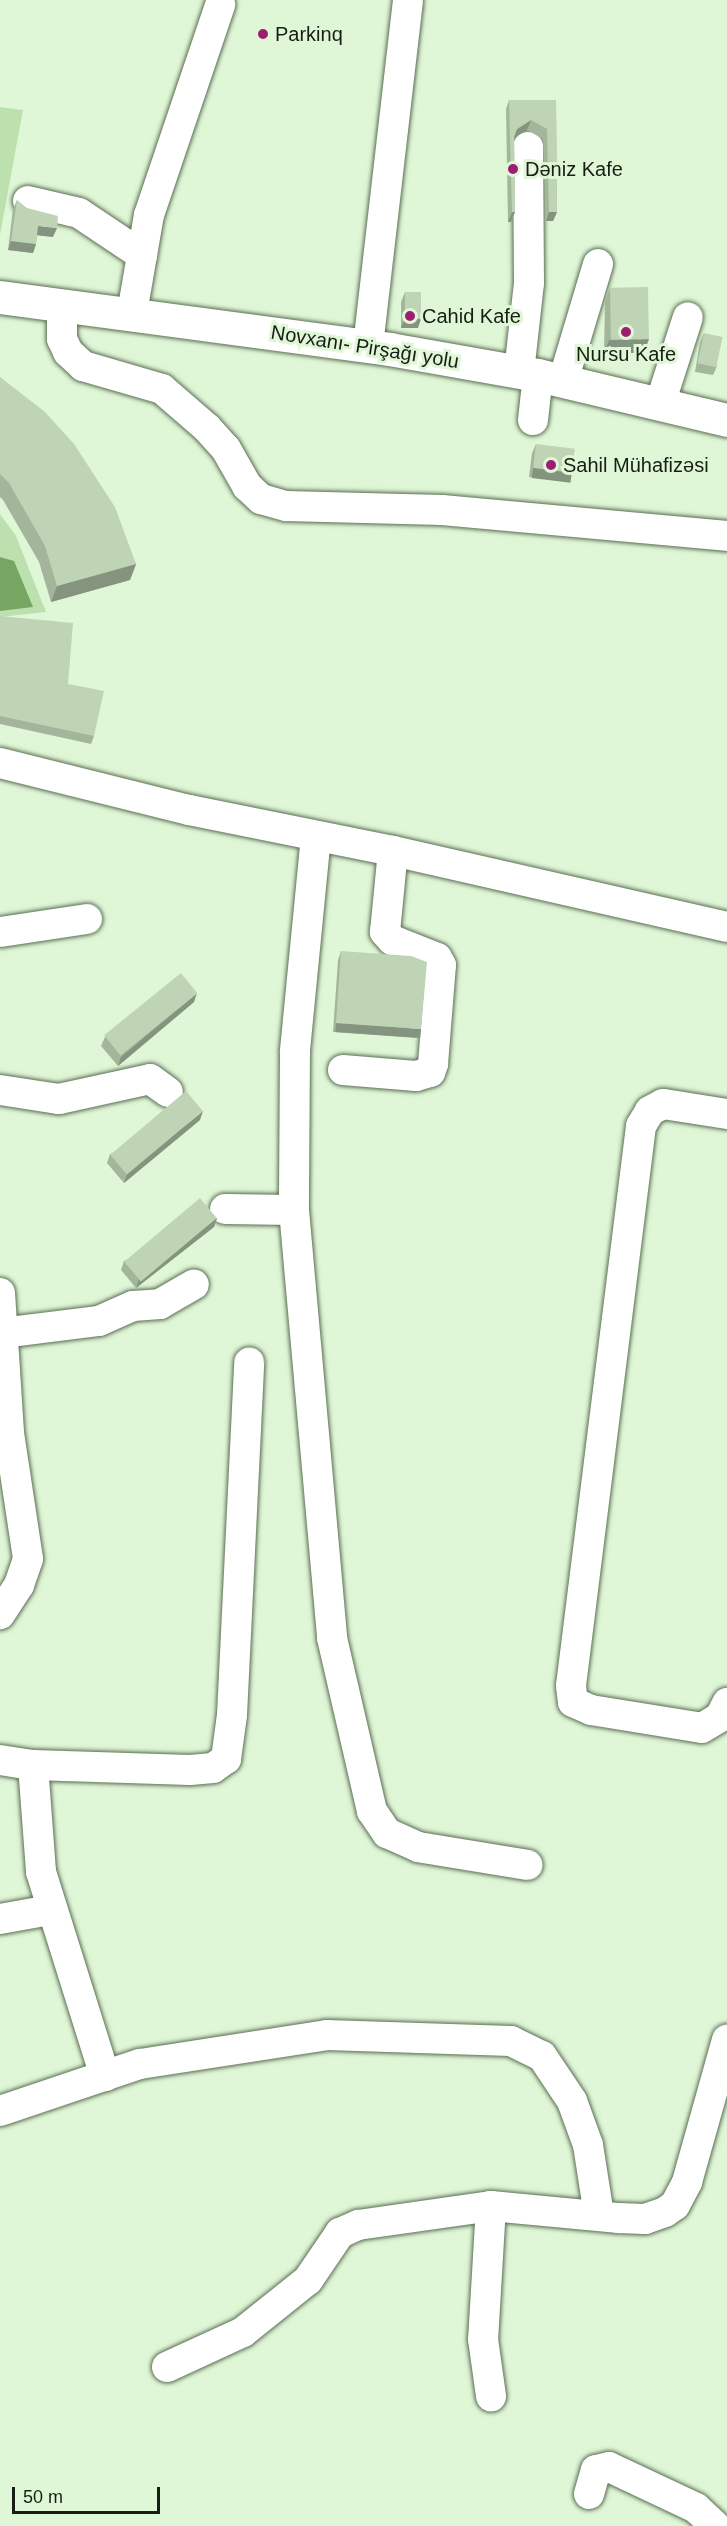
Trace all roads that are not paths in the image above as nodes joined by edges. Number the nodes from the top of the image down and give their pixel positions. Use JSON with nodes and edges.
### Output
{"nodes":[{"id":1,"x":408,"y":0,"type":"edge"},
{"id":2,"x":220,"y":5,"type":"dead end"},
{"id":3,"x":528,"y":147,"type":"dead end"},
{"id":4,"x":28,"y":201,"type":"dead end"},
{"id":5,"x":141,"y":255,"type":"junction"},
{"id":6,"x":598,"y":264,"type":"dead end"},
{"id":7,"x":0,"y":297,"type":"edge"},
{"id":8,"x":62,"y":305,"type":"junction"},
{"id":9,"x":132,"y":313,"type":"junction"},
{"id":10,"x":688,"y":317,"type":"dead end"},
{"id":11,"x":368,"y":346,"type":"junction"},
{"id":12,"x":540,"y":376,"type":"junction"},
{"id":13,"x":660,"y":404,"type":"junction"},
{"id":14,"x":726,"y":413,"type":"edge"},
{"id":15,"x":533,"y":420,"type":"dead end"},
{"id":16,"x":727,"y":536,"type":"edge"},
{"id":17,"x":0,"y":763,"type":"edge"},
{"id":18,"x":316,"y":836,"type":"junction"},
{"id":19,"x":393,"y":851,"type":"junction"},
{"id":20,"x":87,"y":919,"type":"dead end"},
{"id":21,"x":727,"y":927,"type":"edge"},
{"id":22,"x":0,"y":932,"type":"edge"},
{"id":23,"x":343,"y":1070,"type":"dead end"},
{"id":24,"x":0,"y":1090,"type":"edge"},
{"id":25,"x":168,"y":1092,"type":"dead end"},
{"id":26,"x":727,"y":1114,"type":"edge"},
{"id":27,"x":225,"y":1209,"type":"dead end"},
{"id":28,"x":294,"y":1210,"type":"junction"},
{"id":29,"x":194,"y":1284,"type":"dead end"},
{"id":30,"x":0,"y":1293,"type":"edge"},
{"id":31,"x":2,"y":1333,"type":"junction"},
{"id":32,"x":249,"y":1362,"type":"dead end"},
{"id":33,"x":4,"y":1433,"type":"edge"},
{"id":34,"x":0,"y":1614,"type":"edge"},
{"id":35,"x":727,"y":1703,"type":"edge"},
{"id":36,"x":0,"y":1760,"type":"edge"},
{"id":37,"x":33,"y":1765,"type":"junction"},
{"id":38,"x":528,"y":1865,"type":"dead end"},
{"id":39,"x":50,"y":1910,"type":"junction"},
{"id":40,"x":0,"y":1920,"type":"edge"},
{"id":41,"x":727,"y":2040,"type":"edge"},
{"id":42,"x":105,"y":2076,"type":"junction"},
{"id":43,"x":0,"y":2111,"type":"edge"},
{"id":44,"x":491,"y":2206,"type":"junction"},
{"id":45,"x":599,"y":2216,"type":"junction"},
{"id":46,"x":167,"y":2367,"type":"dead end"},
{"id":47,"x":491,"y":2396,"type":"dead end"},
{"id":48,"x":590,"y":2494,"type":"dead end"},
{"id":49,"x":715,"y":2526,"type":"edge"}],
"edges":[{"from":1,"to":11,"type":"street"},
{"from":2,"to":5,"type":"street"},
{"from":3,"to":12,"type":"street"},
{"from":4,"to":5,"type":"street"},
{"from":5,"to":9,"type":"street"},
{"from":6,"to":12,"type":"street"},
{"from":7,"to":8,"type":"main road","name":"Novxanı- Pirşağı yolu"},
{"from":8,"to":9,"type":"main road","name":"Novxanı- Pirşağı yolu"},
{"from":8,"to":16,"type":"street"},
{"from":9,"to":11,"type":"main road","name":"Novxanı- Pirşağı yolu"},
{"from":10,"to":13,"type":"street"},
{"from":11,"to":12,"type":"main road","name":"Novxanı- Pirşağı yolu"},
{"from":12,"to":13,"type":"main road","name":"Novxanı- Pirşağı yolu"},
{"from":12,"to":15,"type":"street"},
{"from":13,"to":14,"type":"main road","name":"Novxanı- Pirşağı yolu"},
{"from":17,"to":18,"type":"street"},
{"from":18,"to":19,"type":"street"},
{"from":18,"to":28,"type":"street"},
{"from":19,"to":21,"type":"street"},
{"from":19,"to":23,"type":"street"},
{"from":20,"to":22,"type":"street"},
{"from":24,"to":25,"type":"street"},
{"from":26,"to":35,"type":"street"},
{"from":27,"to":28,"type":"street"},
{"from":28,"to":38,"type":"street"},
{"from":29,"to":31,"type":"street"},
{"from":30,"to":31,"type":"street"},
{"from":31,"to":33,"type":"street"},
{"from":32,"to":37,"type":"street"},
{"from":33,"to":34,"type":"street"},
{"from":36,"to":37,"type":"street"},
{"from":37,"to":39,"type":"street"},
{"from":39,"to":40,"type":"street"},
{"from":39,"to":42,"type":"street"},
{"from":41,"to":45,"type":"street"},
{"from":42,"to":43,"type":"street"},
{"from":42,"to":45,"type":"street"},
{"from":44,"to":45,"type":"street"},
{"from":44,"to":46,"type":"street"},
{"from":44,"to":47,"type":"street"},
{"from":48,"to":49,"type":"street"}]}
